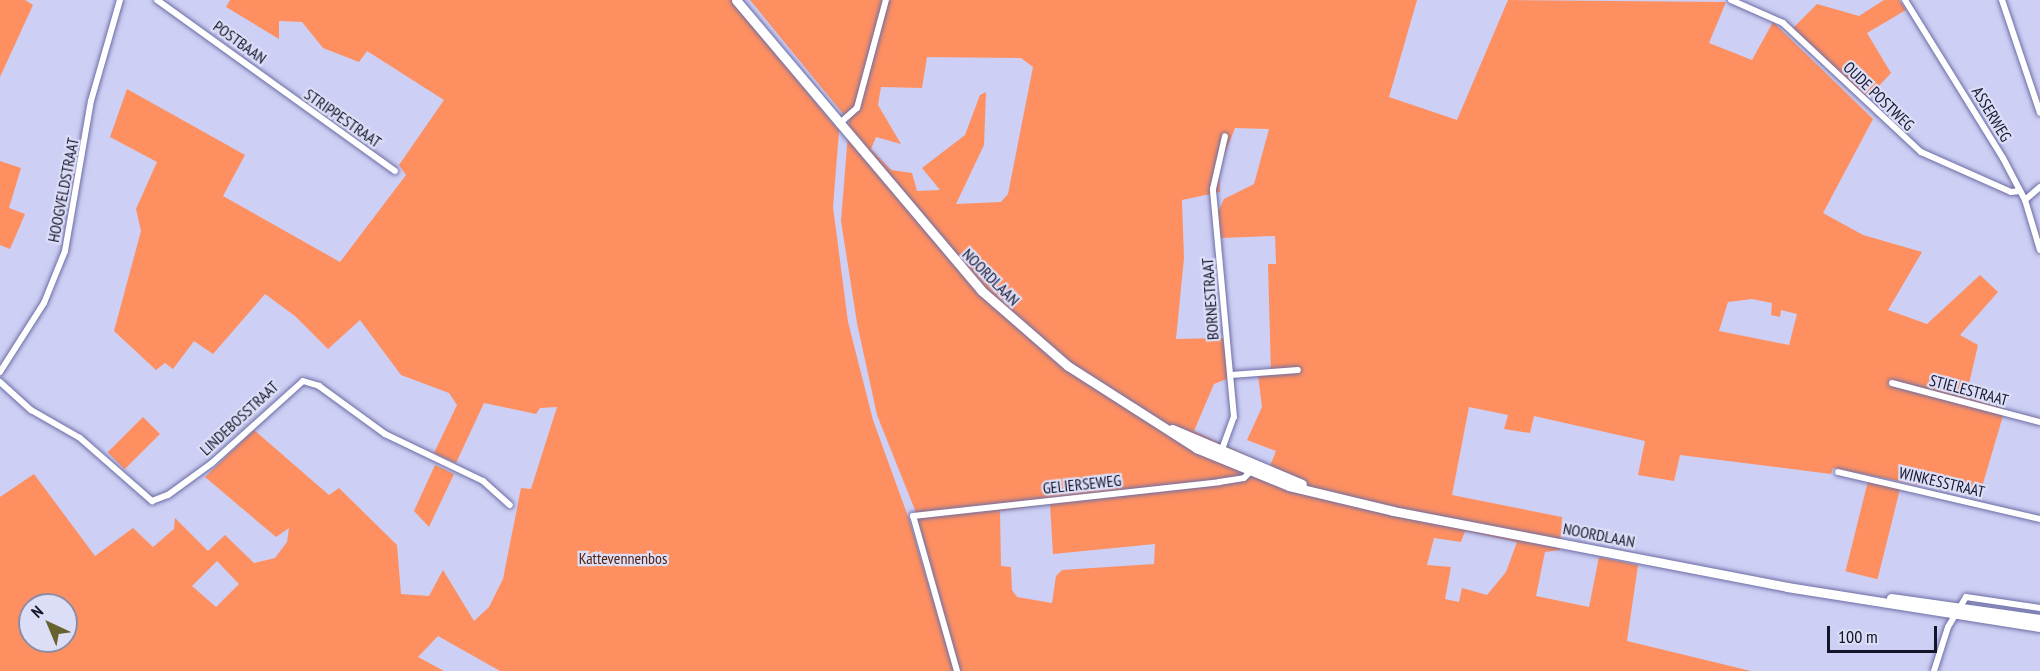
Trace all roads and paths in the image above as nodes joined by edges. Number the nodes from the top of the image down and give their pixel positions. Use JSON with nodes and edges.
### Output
{"nodes":[{"id":1,"x":120,"y":0,"type":"edge"},
{"id":2,"x":157,"y":0,"type":"edge"},
{"id":3,"x":736,"y":0,"type":"edge"},
{"id":4,"x":886,"y":0,"type":"edge"},
{"id":5,"x":1731,"y":0,"type":"edge"},
{"id":6,"x":1905,"y":0,"type":"edge"},
{"id":7,"x":2002,"y":0,"type":"edge"},
{"id":8,"x":277,"y":86,"type":"joint"},
{"id":9,"x":2040,"y":113,"type":"edge"},
{"id":10,"x":839,"y":124,"type":"junction"},
{"id":11,"x":1225,"y":136,"type":"dead end"},
{"id":12,"x":395,"y":171,"type":"dead end"},
{"id":13,"x":2040,"y":188,"type":"edge"},
{"id":14,"x":2020,"y":191,"type":"junction"},
{"id":15,"x":2025,"y":200,"type":"junction"},
{"id":16,"x":2040,"y":250,"type":"edge"},
{"id":17,"x":1298,"y":370,"type":"dead end"},
{"id":18,"x":0,"y":372,"type":"edge"},
{"id":19,"x":1231,"y":375,"type":"junction"},
{"id":20,"x":0,"y":382,"type":"edge"},
{"id":21,"x":1892,"y":383,"type":"dead end"},
{"id":22,"x":1150,"y":420,"type":"junction"},
{"id":23,"x":2040,"y":422,"type":"edge"},
{"id":24,"x":1223,"y":448,"type":"junction"},
{"id":25,"x":1218,"y":458,"type":"junction"},
{"id":26,"x":1251,"y":471,"type":"junction"},
{"id":27,"x":1838,"y":472,"type":"dead end"},
{"id":28,"x":1343,"y":499,"type":"junction"},
{"id":29,"x":510,"y":505,"type":"dead end"},
{"id":30,"x":2040,"y":519,"type":"edge"},
{"id":31,"x":2040,"y":608,"type":"edge"},
{"id":32,"x":1957,"y":610,"type":"junction"},
{"id":33,"x":2040,"y":619,"type":"edge"},
{"id":34,"x":2040,"y":627,"type":"edge"},
{"id":35,"x":957,"y":671,"type":"edge"},
{"id":36,"x":1934,"y":671,"type":"edge"}],
"edges":[{"from":1,"to":18,"type":"street","name":"HOOGVELDSTRAAT"},
{"from":2,"to":8,"type":"street","name":"POSTBAAN"},
{"from":3,"to":10,"type":"main road","name":"NOORDLAAN"},
{"from":4,"to":10,"type":"street"},
{"from":5,"to":14,"type":"street","name":"OUDE POSTWEG"},
{"from":6,"to":14,"type":"street","name":"ASSERWEG"},
{"from":7,"to":9,"type":"street"},
{"from":8,"to":12,"type":"street","name":"STRIPPESTRAAT"},
{"from":10,"to":22,"type":"main road","name":"NOORDLAAN"},
{"from":11,"to":19,"type":"street","name":"BORNESTRAAT"},
{"from":13,"to":15,"type":"street"},
{"from":14,"to":15,"type":"street","name":"ASSERWEG"},
{"from":15,"to":16,"type":"street","name":"ASSERWEG"},
{"from":17,"to":19,"type":"street"},
{"from":19,"to":24,"type":"street","name":"BORNESTRAAT"},
{"from":20,"to":29,"type":"street","name":"LINDEBOSSTRAAT"},
{"from":21,"to":23,"type":"street","name":"STIELESTRAAT"},
{"from":22,"to":24,"type":"main road","name":"NOORDLAAN"},
{"from":22,"to":25,"type":"main road","name":"NOORDLAAN"},
{"from":24,"to":25,"type":"street","name":"BORNESTRAAT"},
{"from":24,"to":28,"type":"main road","name":"NOORDLAAN"},
{"from":25,"to":26,"type":"main road","name":"NOORDLAAN"},
{"from":26,"to":28,"type":"main road","name":"NOORDLAAN"},
{"from":26,"to":35,"type":"street","name":"GELIERSEWEG"},
{"from":27,"to":30,"type":"street","name":"WINKESSTRAAT"},
{"from":28,"to":32,"type":"main road","name":"NOORDLAAN"},
{"from":31,"to":32,"type":"street","name":"NOORDLAAN"},
{"from":32,"to":33,"type":"main road","name":"NOORDLAAN"},
{"from":32,"to":34,"type":"main road","name":"NOORDLAAN"},
{"from":32,"to":36,"type":"street"}]}
